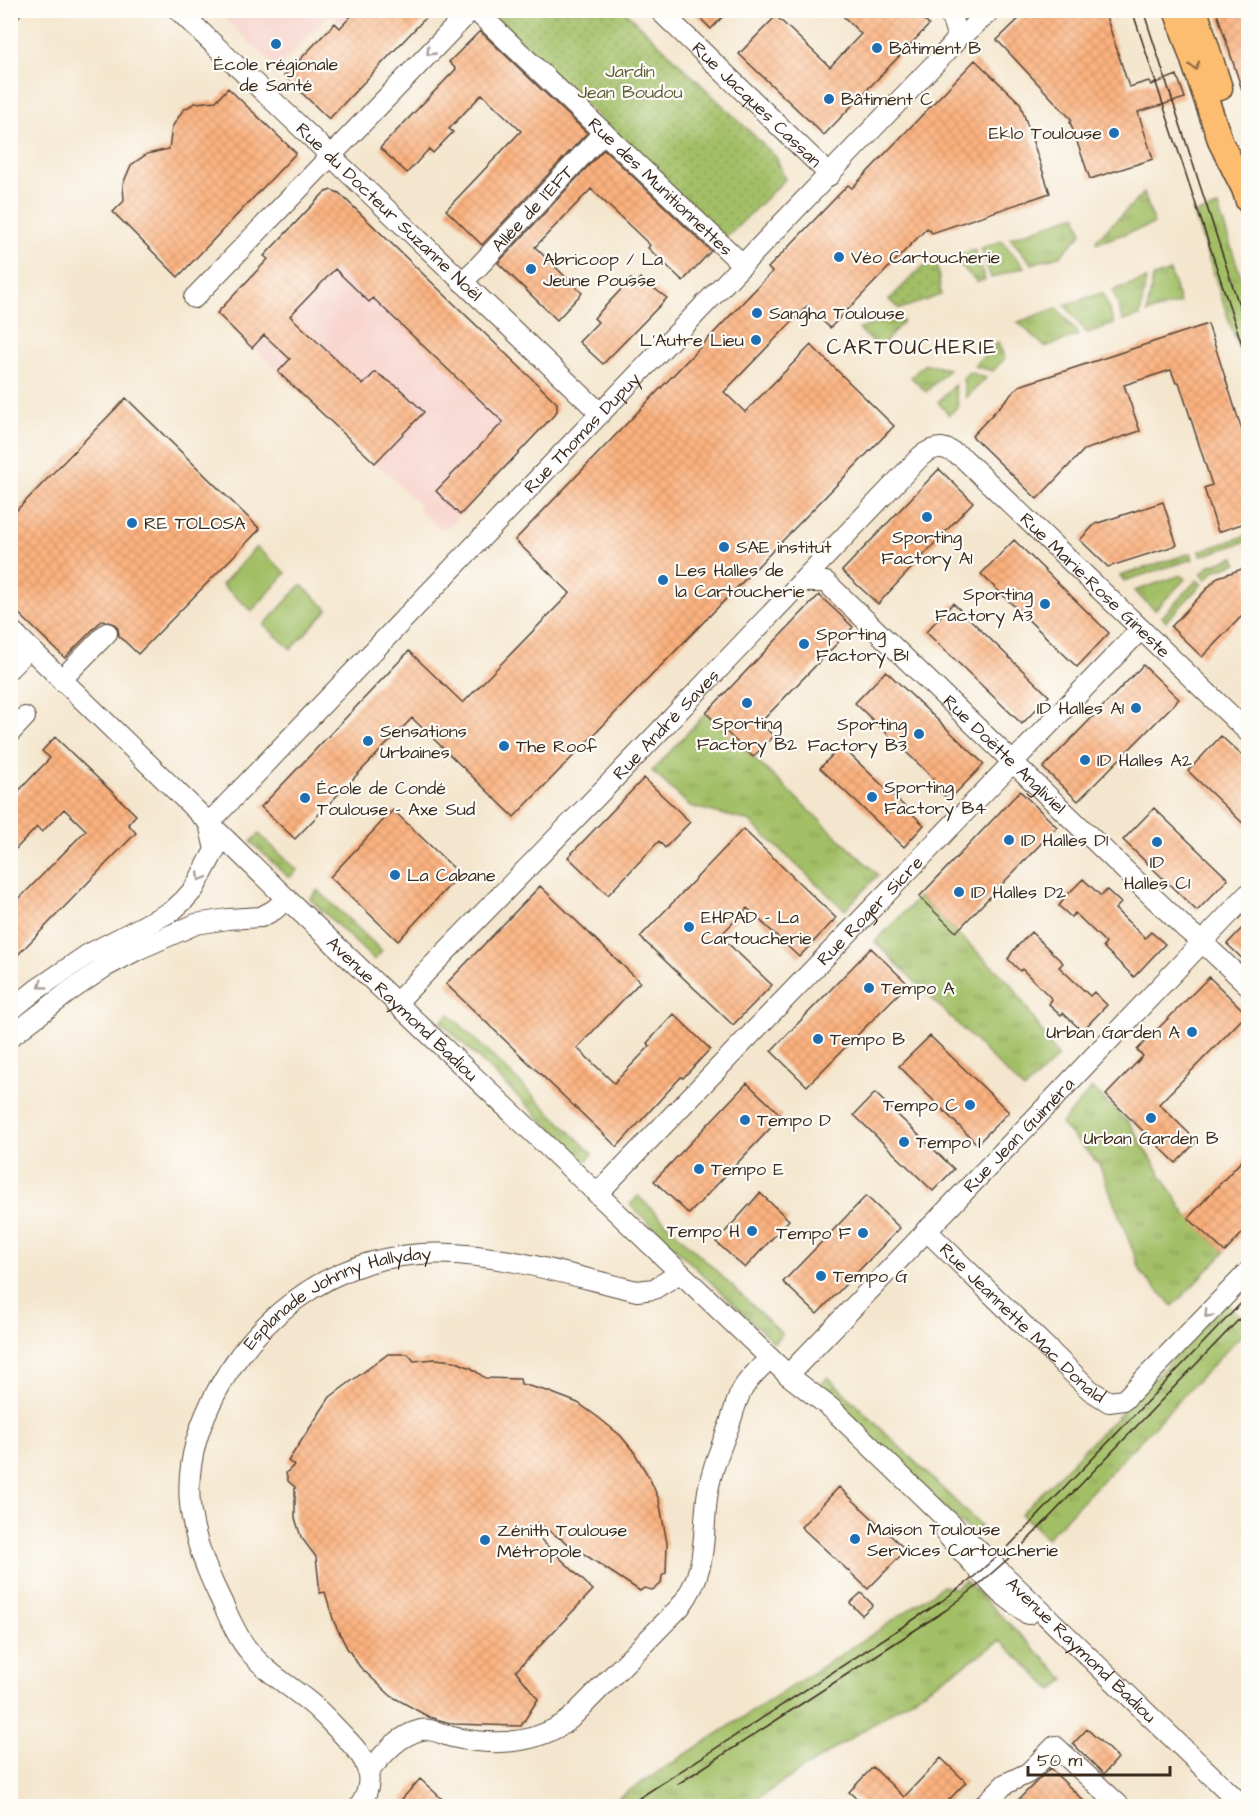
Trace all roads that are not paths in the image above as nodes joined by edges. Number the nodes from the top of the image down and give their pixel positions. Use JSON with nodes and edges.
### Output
{"nodes":[{"id":1,"x":178,"y":10,"type":"edge"},
{"id":2,"x":473,"y":10,"type":"edge"},
{"id":3,"x":659,"y":10,"type":"edge"},
{"id":4,"x":944,"y":10,"type":"edge"},
{"id":5,"x":991,"y":10,"type":"edge"},
{"id":6,"x":1176,"y":10,"type":"edge"},
{"id":7,"x":1195,"y":10,"type":"edge"},
{"id":8,"x":957,"y":35,"type":"junction"},
{"id":9,"x":603,"y":133,"type":"junction"},
{"id":10,"x":330,"y":155,"type":"junction"},
{"id":11,"x":830,"y":175,"type":"junction"},
{"id":12,"x":1246,"y":195,"type":"edge"},
{"id":13,"x":743,"y":266,"type":"junction"},
{"id":14,"x":462,"y":282,"type":"junction"},
{"id":15,"x":194,"y":298,"type":"dead end"},
{"id":16,"x":600,"y":413,"type":"junction"},
{"id":17,"x":938,"y":447,"type":"joint"},
{"id":18,"x":801,"y":582,"type":"junction"},
{"id":19,"x":1141,"y":629,"type":"junction"},
{"id":20,"x":107,"y":633,"type":"dead end"},
{"id":21,"x":18,"y":638,"type":"edge"},
{"id":22,"x":10,"y":668,"type":"edge"},
{"id":23,"x":67,"y":674,"type":"junction"},
{"id":24,"x":25,"y":717,"type":"dead end"},
{"id":25,"x":1248,"y":732,"type":"edge"},
{"id":26,"x":10,"y":733,"type":"edge"},
{"id":27,"x":1013,"y":762,"type":"junction"},
{"id":28,"x":209,"y":823,"type":"junction"},
{"id":29,"x":1248,"y":894,"type":"edge"},
{"id":30,"x":287,"y":899,"type":"junction"},
{"id":31,"x":1202,"y":942,"type":"junction"},
{"id":32,"x":1248,"y":985,"type":"edge"},
{"id":33,"x":396,"y":1003,"type":"junction"},
{"id":34,"x":10,"y":1011,"type":"edge"},
{"id":35,"x":10,"y":1037,"type":"edge"},
{"id":36,"x":598,"y":1194,"type":"junction"},
{"id":37,"x":926,"y":1230,"type":"junction"},
{"id":38,"x":1248,"y":1272,"type":"edge"},
{"id":39,"x":680,"y":1273,"type":"junction"},
{"id":40,"x":770,"y":1358,"type":"junction"},
{"id":41,"x":788,"y":1375,"type":"junction"},
{"id":42,"x":368,"y":1772,"type":"junction"},
{"id":43,"x":360,"y":1806,"type":"edge"},
{"id":44,"x":983,"y":1806,"type":"edge"},
{"id":45,"x":1120,"y":1806,"type":"edge"},
{"id":46,"x":1228,"y":1806,"type":"edge"},
{"id":47,"x":1243,"y":1806,"type":"edge"}],
"edges":[{"from":1,"to":10,"type":"street","name":"Rue du Docteur Suzanne Noël"},
{"from":2,"to":9,"type":"street","name":"Rue des Munitionnettes"},
{"from":2,"to":10,"type":"street","one_way":true},
{"from":3,"to":11,"type":"street","name":"Rue Jacques Cassan"},
{"from":4,"to":8,"type":"street"},
{"from":5,"to":8,"type":"street"},
{"from":6,"to":12,"type":"main road","one_way":true},
{"from":7,"to":12,"type":"main road"},
{"from":8,"to":11,"type":"street","name":"Rue Thomas Dupuy"},
{"from":9,"to":13,"type":"street","name":"Rue des Munitionnettes"},
{"from":9,"to":14,"type":"street","name":"Allée de l'EFT"},
{"from":10,"to":14,"type":"street","name":"Rue du Docteur Suzanne Noël"},
{"from":10,"to":15,"type":"street"},
{"from":11,"to":13,"type":"street","name":"Rue Thomas Dupuy"},
{"from":13,"to":16,"type":"street","name":"Rue Thomas Dupuy"},
{"from":14,"to":16,"type":"street","name":"Rue du Docteur Suzanne Noël"},
{"from":16,"to":28,"type":"street","name":"Rue Thomas Dupuy"},
{"from":17,"to":18,"type":"street","name":"Rue André Saves"},
{"from":17,"to":19,"type":"street","name":"Rue Marie-Rose Gineste"},
{"from":18,"to":27,"type":"street","name":"Rue Doëtte Angliviel"},
{"from":18,"to":33,"type":"street","name":"Rue André Saves"},
{"from":19,"to":25,"type":"street","name":"Rue Marie-Rose Gineste"},
{"from":19,"to":27,"type":"street","name":"Rue Roger Sicre"},
{"from":20,"to":23,"type":"street"},
{"from":21,"to":22,"type":"street"},
{"from":21,"to":23,"type":"street","name":"Avenue Raymond Badiou"},
{"from":23,"to":28,"type":"street","name":"Avenue Raymond Badiou"},
{"from":24,"to":26,"type":"street"},
{"from":27,"to":31,"type":"street","name":"Rue Doëtte Angliviel"},
{"from":27,"to":36,"type":"street","name":"Rue Roger Sicre"},
{"from":28,"to":30,"type":"street","name":"Avenue Raymond Badiou"},
{"from":28,"to":34,"type":"street","one_way":true},
{"from":29,"to":31,"type":"street","name":"Rue Jean Guiméra"},
{"from":30,"to":33,"type":"street","name":"Avenue Raymond Badiou"},
{"from":30,"to":35,"type":"street"},
{"from":31,"to":32,"type":"street"},
{"from":31,"to":37,"type":"street","name":"Rue Jean Guiméra"},
{"from":33,"to":36,"type":"street","name":"Avenue Raymond Badiou"},
{"from":36,"to":39,"type":"street","name":"Avenue Raymond Badiou"},
{"from":38,"to":37,"type":"street","name":"Rue Jeannette Mac Donald","one_way":true},
{"from":37,"to":41,"type":"street","name":"Rue Jean Guiméra"},
{"from":39,"to":40,"type":"street","name":"Avenue Raymond Badiou"},
{"from":39,"to":42,"type":"street","name":"Esplanade Johnny Hallyday"},
{"from":40,"to":41,"type":"street","name":"Avenue Raymond Badiou"},
{"from":40,"to":42,"type":"street"},
{"from":41,"to":46,"type":"street","name":"Avenue Raymond Badiou"},
{"from":41,"to":47,"type":"street","name":"Avenue Raymond Badiou"},
{"from":42,"to":43,"type":"street"},
{"from":44,"to":45,"type":"street"}]}
